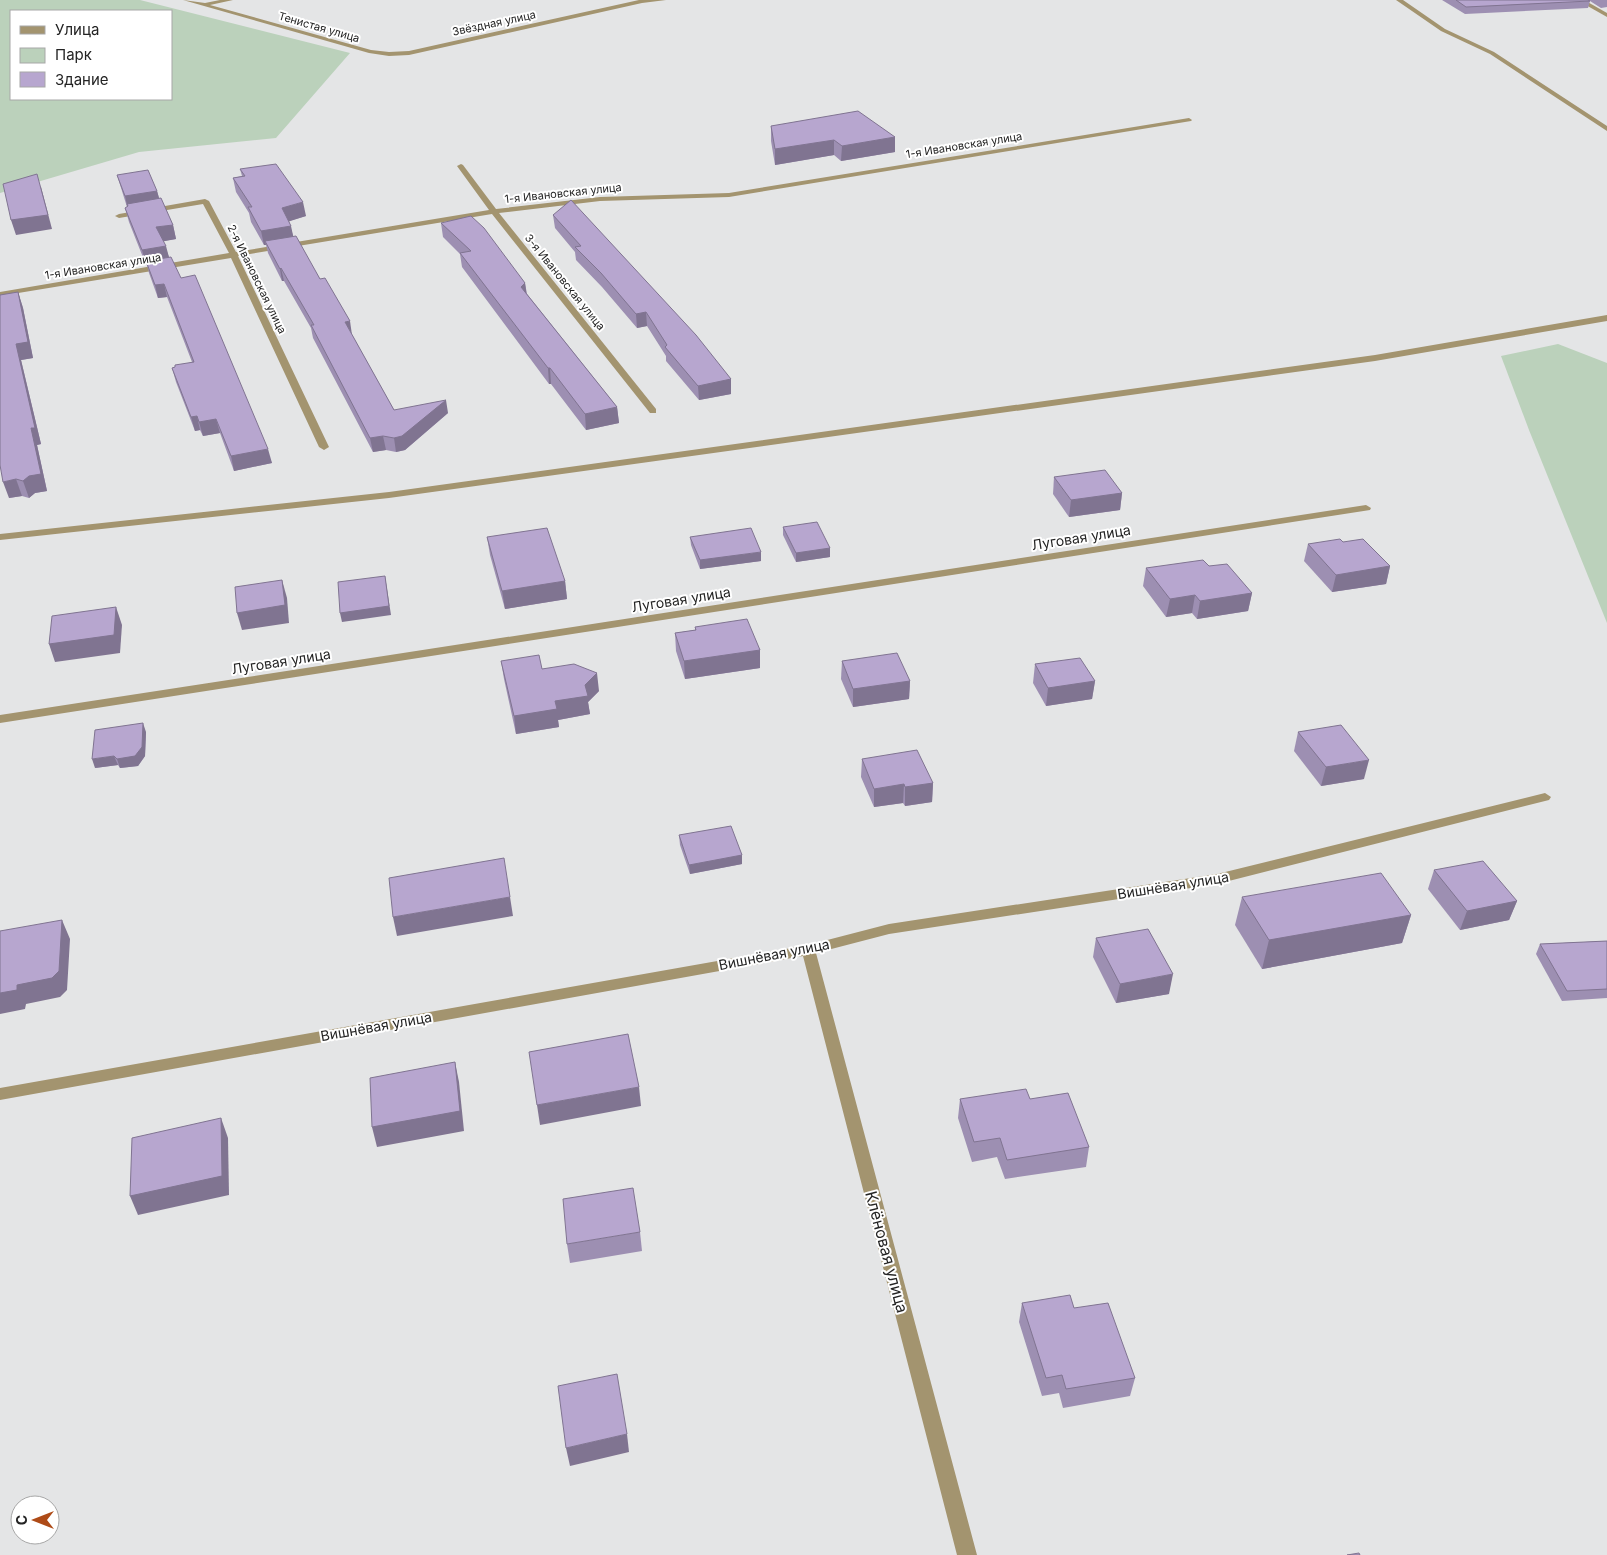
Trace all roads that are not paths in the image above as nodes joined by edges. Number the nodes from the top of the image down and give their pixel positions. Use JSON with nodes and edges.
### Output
{"nodes":[{"id":1,"x":186,"y":0,"type":"edge"},
{"id":2,"x":230,"y":0,"type":"edge"},
{"id":3,"x":663,"y":0,"type":"edge"},
{"id":4,"x":1399,"y":0,"type":"edge"},
{"id":5,"x":1580,"y":0,"type":"edge"},
{"id":6,"x":204,"y":5,"type":"junction"},
{"id":7,"x":1607,"y":15,"type":"edge"},
{"id":8,"x":389,"y":54,"type":"joint"},
{"id":9,"x":1189,"y":120,"type":"dead end"},
{"id":10,"x":1607,"y":130,"type":"edge"},
{"id":11,"x":461,"y":166,"type":"dead end"},
{"id":12,"x":494,"y":211,"type":"junction"},
{"id":13,"x":119,"y":216,"type":"dead end"},
{"id":14,"x":234,"y":256,"type":"junction"},
{"id":15,"x":0,"y":294,"type":"edge"},
{"id":16,"x":1607,"y":318,"type":"edge"},
{"id":17,"x":654,"y":411,"type":"dead end"},
{"id":18,"x":324,"y":447,"type":"dead end"},
{"id":19,"x":1366,"y":508,"type":"dead end"},
{"id":20,"x":0,"y":537,"type":"edge"},
{"id":21,"x":0,"y":719,"type":"edge"},
{"id":22,"x":1544,"y":797,"type":"dead end"},
{"id":23,"x":808,"y":950,"type":"junction"},
{"id":24,"x":0,"y":1094,"type":"edge"},
{"id":25,"x":967,"y":1555,"type":"edge"}],
"edges":[{"from":1,"to":6,"type":"street","name":"Тенистая улица"},
{"from":2,"to":6,"type":"street"},
{"from":3,"to":8,"type":"street","name":"Звёздная улица"},
{"from":4,"to":10,"type":"street"},
{"from":5,"to":7,"type":"street"},
{"from":6,"to":8,"type":"street","name":"Тенистая улица"},
{"from":9,"to":12,"type":"street","name":"1-я Ивановская улица"},
{"from":11,"to":12,"type":"street","name":"3-я Ивановская улица"},
{"from":12,"to":14,"type":"street","name":"1-я Ивановская улица"},
{"from":12,"to":17,"type":"street","name":"3-я Ивановская улица"},
{"from":13,"to":14,"type":"street","name":"2-я Ивановская улица"},
{"from":14,"to":15,"type":"street","name":"1-я Ивановская улица"},
{"from":14,"to":18,"type":"street","name":"2-я Ивановская улица"},
{"from":16,"to":20,"type":"street"},
{"from":19,"to":21,"type":"street","name":"Луговая улица"},
{"from":22,"to":23,"type":"street","name":"Вишнёвая улица"},
{"from":23,"to":24,"type":"street","name":"Вишнёвая улица"},
{"from":23,"to":25,"type":"street","name":"Клёновая улица"}]}
